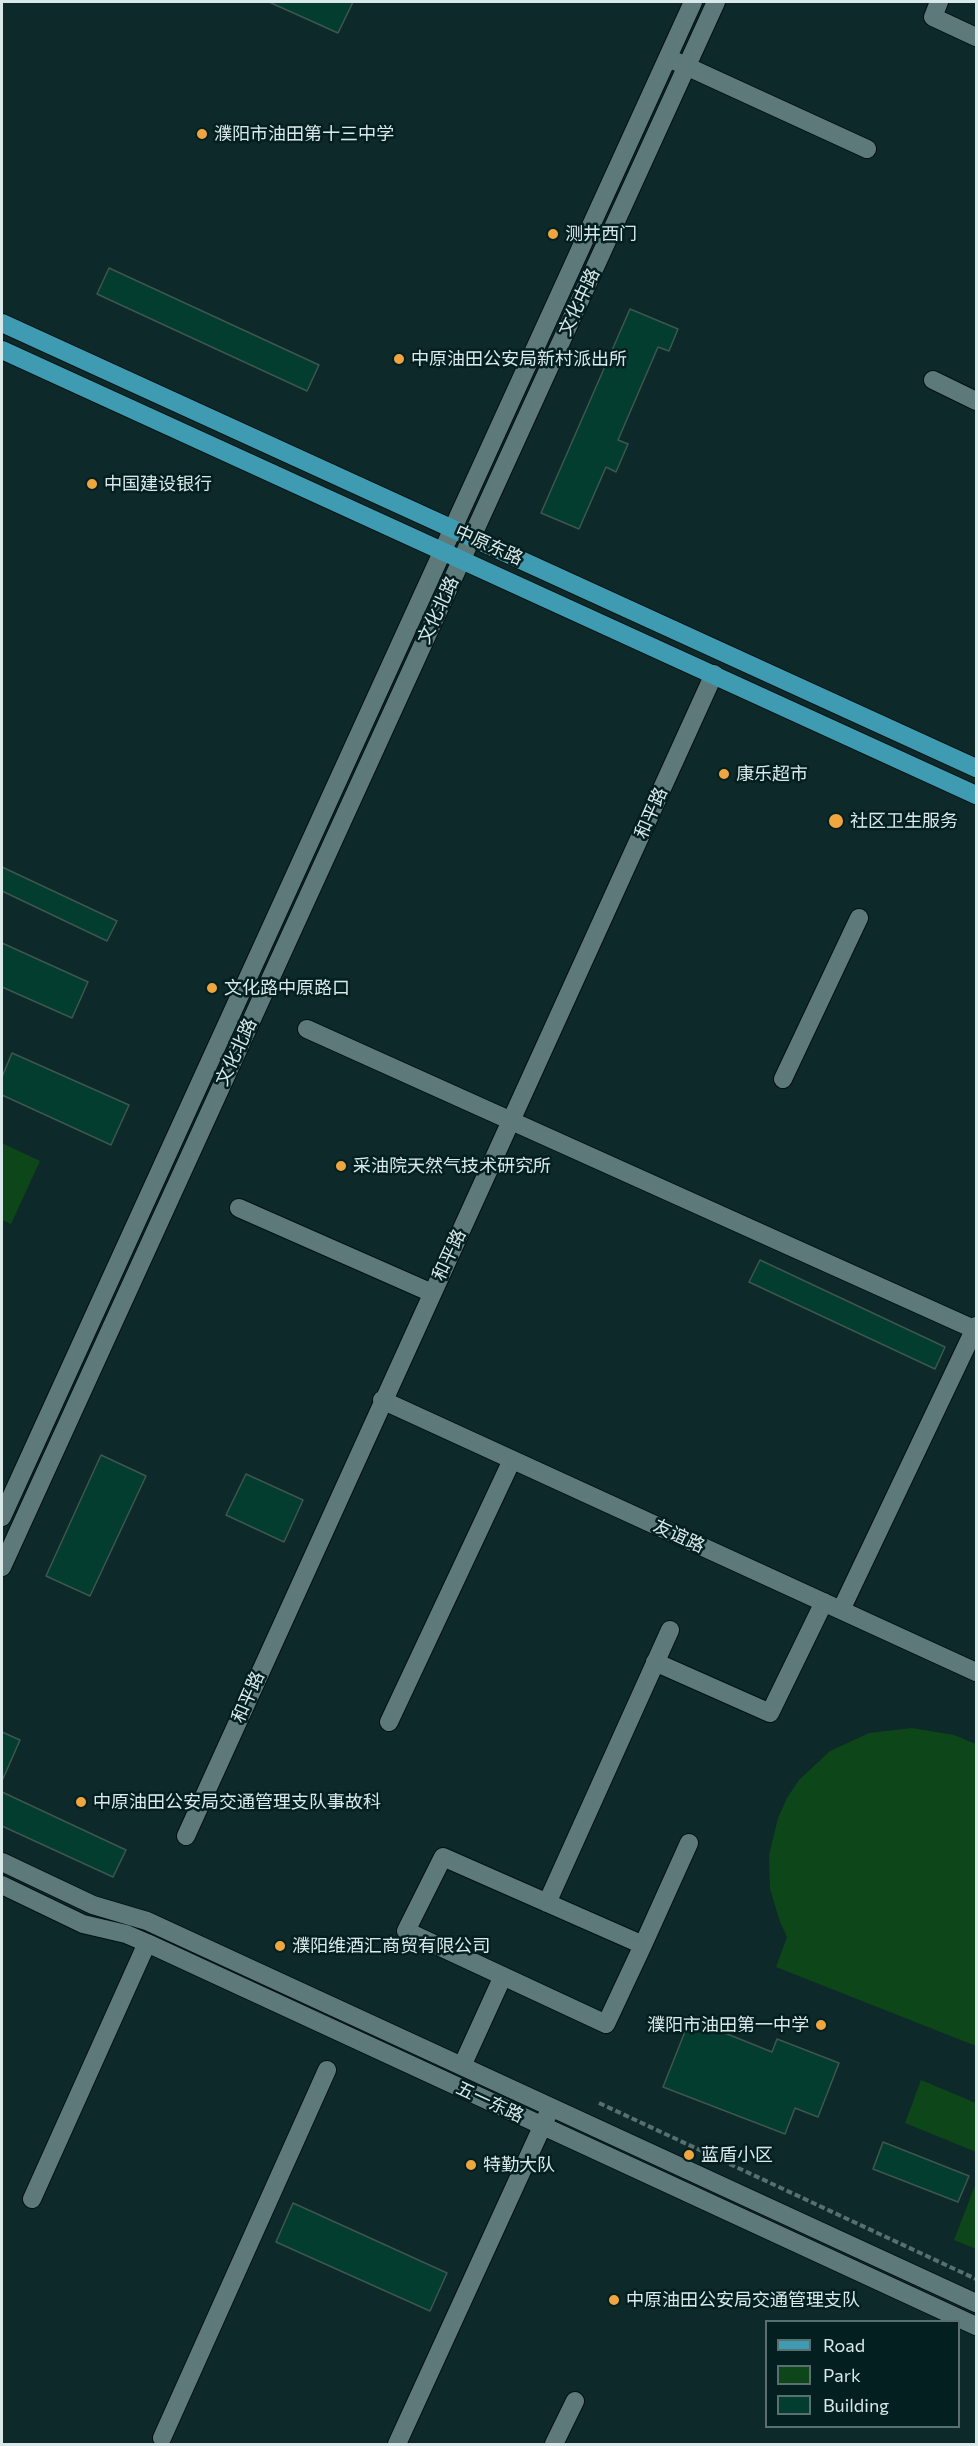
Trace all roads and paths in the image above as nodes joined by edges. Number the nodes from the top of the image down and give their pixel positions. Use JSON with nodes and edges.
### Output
{"nodes":[{"id":1,"x":693,"y":2,"type":"edge"},
{"id":2,"x":716,"y":2,"type":"edge"},
{"id":3,"x":939,"y":2,"type":"edge"},
{"id":4,"x":976,"y":37,"type":"edge"},
{"id":5,"x":667,"y":58,"type":"junction"},
{"id":6,"x":686,"y":67,"type":"junction"},
{"id":7,"x":867,"y":149,"type":"dead end"},
{"id":8,"x":2,"y":323,"type":"edge"},
{"id":9,"x":2,"y":350,"type":"edge"},
{"id":10,"x":933,"y":380,"type":"dead end"},
{"id":11,"x":976,"y":401,"type":"edge"},
{"id":12,"x":452,"y":528,"type":"junction"},
{"id":13,"x":471,"y":537,"type":"junction"},
{"id":14,"x":442,"y":551,"type":"junction"},
{"id":15,"x":461,"y":559,"type":"junction"},
{"id":16,"x":714,"y":674,"type":"junction"},
{"id":17,"x":976,"y":768,"type":"edge"},
{"id":18,"x":976,"y":795,"type":"edge"},
{"id":19,"x":859,"y":918,"type":"dead end"},
{"id":20,"x":307,"y":1029,"type":"dead end"},
{"id":21,"x":783,"y":1080,"type":"dead end"},
{"id":22,"x":512,"y":1119,"type":"junction"},
{"id":23,"x":239,"y":1208,"type":"dead end"},
{"id":24,"x":432,"y":1293,"type":"junction"},
{"id":25,"x":976,"y":1328,"type":"edge"},
{"id":26,"x":382,"y":1400,"type":"junction"},
{"id":27,"x":512,"y":1460,"type":"junction"},
{"id":28,"x":2,"y":1517,"type":"edge"},
{"id":29,"x":2,"y":1567,"type":"edge"},
{"id":30,"x":824,"y":1602,"type":"junction"},
{"id":31,"x":841,"y":1610,"type":"junction"},
{"id":32,"x":670,"y":1630,"type":"dead end"},
{"id":33,"x":656,"y":1662,"type":"junction"},
{"id":34,"x":976,"y":1672,"type":"edge"},
{"id":35,"x":389,"y":1722,"type":"dead end"},
{"id":36,"x":186,"y":1836,"type":"dead end"},
{"id":37,"x":689,"y":1843,"type":"dead end"},
{"id":38,"x":2,"y":1862,"type":"edge"},
{"id":39,"x":2,"y":1885,"type":"edge"},
{"id":40,"x":547,"y":1903,"type":"junction"},
{"id":41,"x":147,"y":1943,"type":"junction"},
{"id":42,"x":642,"y":1945,"type":"junction"},
{"id":43,"x":503,"y":1976,"type":"junction"},
{"id":44,"x":462,"y":2066,"type":"junction"},
{"id":45,"x":327,"y":2070,"type":"dead end"},
{"id":46,"x":599,"y":2103,"type":"dead end"},
{"id":47,"x":551,"y":2107,"type":"junction"},
{"id":48,"x":542,"y":2126,"type":"junction"},
{"id":49,"x":32,"y":2199,"type":"dead end"},
{"id":50,"x":976,"y":2279,"type":"edge"},
{"id":51,"x":976,"y":2303,"type":"edge"},
{"id":52,"x":976,"y":2326,"type":"edge"},
{"id":53,"x":575,"y":2401,"type":"dead end"},
{"id":54,"x":162,"y":2438,"type":"dead end"},
{"id":55,"x":397,"y":2445,"type":"edge"},
{"id":56,"x":554,"y":2445,"type":"edge"}],
"edges":[{"from":1,"to":5,"type":"street","name":"文化中路"},
{"from":2,"to":6,"type":"street","name":"文化中路"},
{"from":3,"to":4,"type":"street"},
{"from":5,"to":6,"type":"street"},
{"from":5,"to":12,"type":"street","name":"文化中路"},
{"from":6,"to":7,"type":"street"},
{"from":6,"to":13,"type":"street","name":"文化中路"},
{"from":8,"to":12,"type":"main road","name":"中原东路"},
{"from":9,"to":14,"type":"main road","name":"中原东路"},
{"from":10,"to":11,"type":"street"},
{"from":12,"to":13,"type":"main road","name":"中原东路"},
{"from":12,"to":14,"type":"street","name":"文化北路"},
{"from":13,"to":15,"type":"street","name":"文化北路"},
{"from":13,"to":17,"type":"main road","name":"中原东路"},
{"from":14,"to":15,"type":"main road","name":"中原东路"},
{"from":14,"to":28,"type":"street","name":"文化北路"},
{"from":15,"to":16,"type":"main road","name":"中原东路"},
{"from":15,"to":29,"type":"street","name":"文化北路"},
{"from":16,"to":18,"type":"main road","name":"中原东路"},
{"from":16,"to":22,"type":"street","name":"和平路"},
{"from":19,"to":21,"type":"street"},
{"from":20,"to":22,"type":"street"},
{"from":22,"to":24,"type":"street","name":"和平路"},
{"from":22,"to":25,"type":"street"},
{"from":23,"to":24,"type":"street"},
{"from":24,"to":26,"type":"street","name":"和平路"},
{"from":25,"to":31,"type":"street"},
{"from":26,"to":27,"type":"street","name":"友谊路"},
{"from":26,"to":36,"type":"street","name":"和平路"},
{"from":27,"to":30,"type":"street","name":"友谊路"},
{"from":27,"to":35,"type":"street"},
{"from":30,"to":31,"type":"street","name":"友谊路"},
{"from":30,"to":33,"type":"street"},
{"from":31,"to":34,"type":"street","name":"友谊路"},
{"from":32,"to":33,"type":"street"},
{"from":33,"to":40,"type":"street"},
{"from":37,"to":42,"type":"street"},
{"from":38,"to":44,"type":"street","name":"五一东路"},
{"from":39,"to":41,"type":"street","name":"五一东路"},
{"from":40,"to":42,"type":"street"},
{"from":40,"to":43,"type":"street"},
{"from":41,"to":48,"type":"street","name":"五一东路"},
{"from":41,"to":49,"type":"street"},
{"from":42,"to":43,"type":"street"},
{"from":43,"to":44,"type":"street"},
{"from":44,"to":47,"type":"street","name":"五一东路"},
{"from":45,"to":54,"type":"street"},
{"from":46,"to":50,"type":"path"},
{"from":47,"to":48,"type":"street"},
{"from":47,"to":51,"type":"street","name":"五一东路"},
{"from":48,"to":52,"type":"street","name":"五一东路"},
{"from":48,"to":55,"type":"street"},
{"from":53,"to":56,"type":"street"}]}
